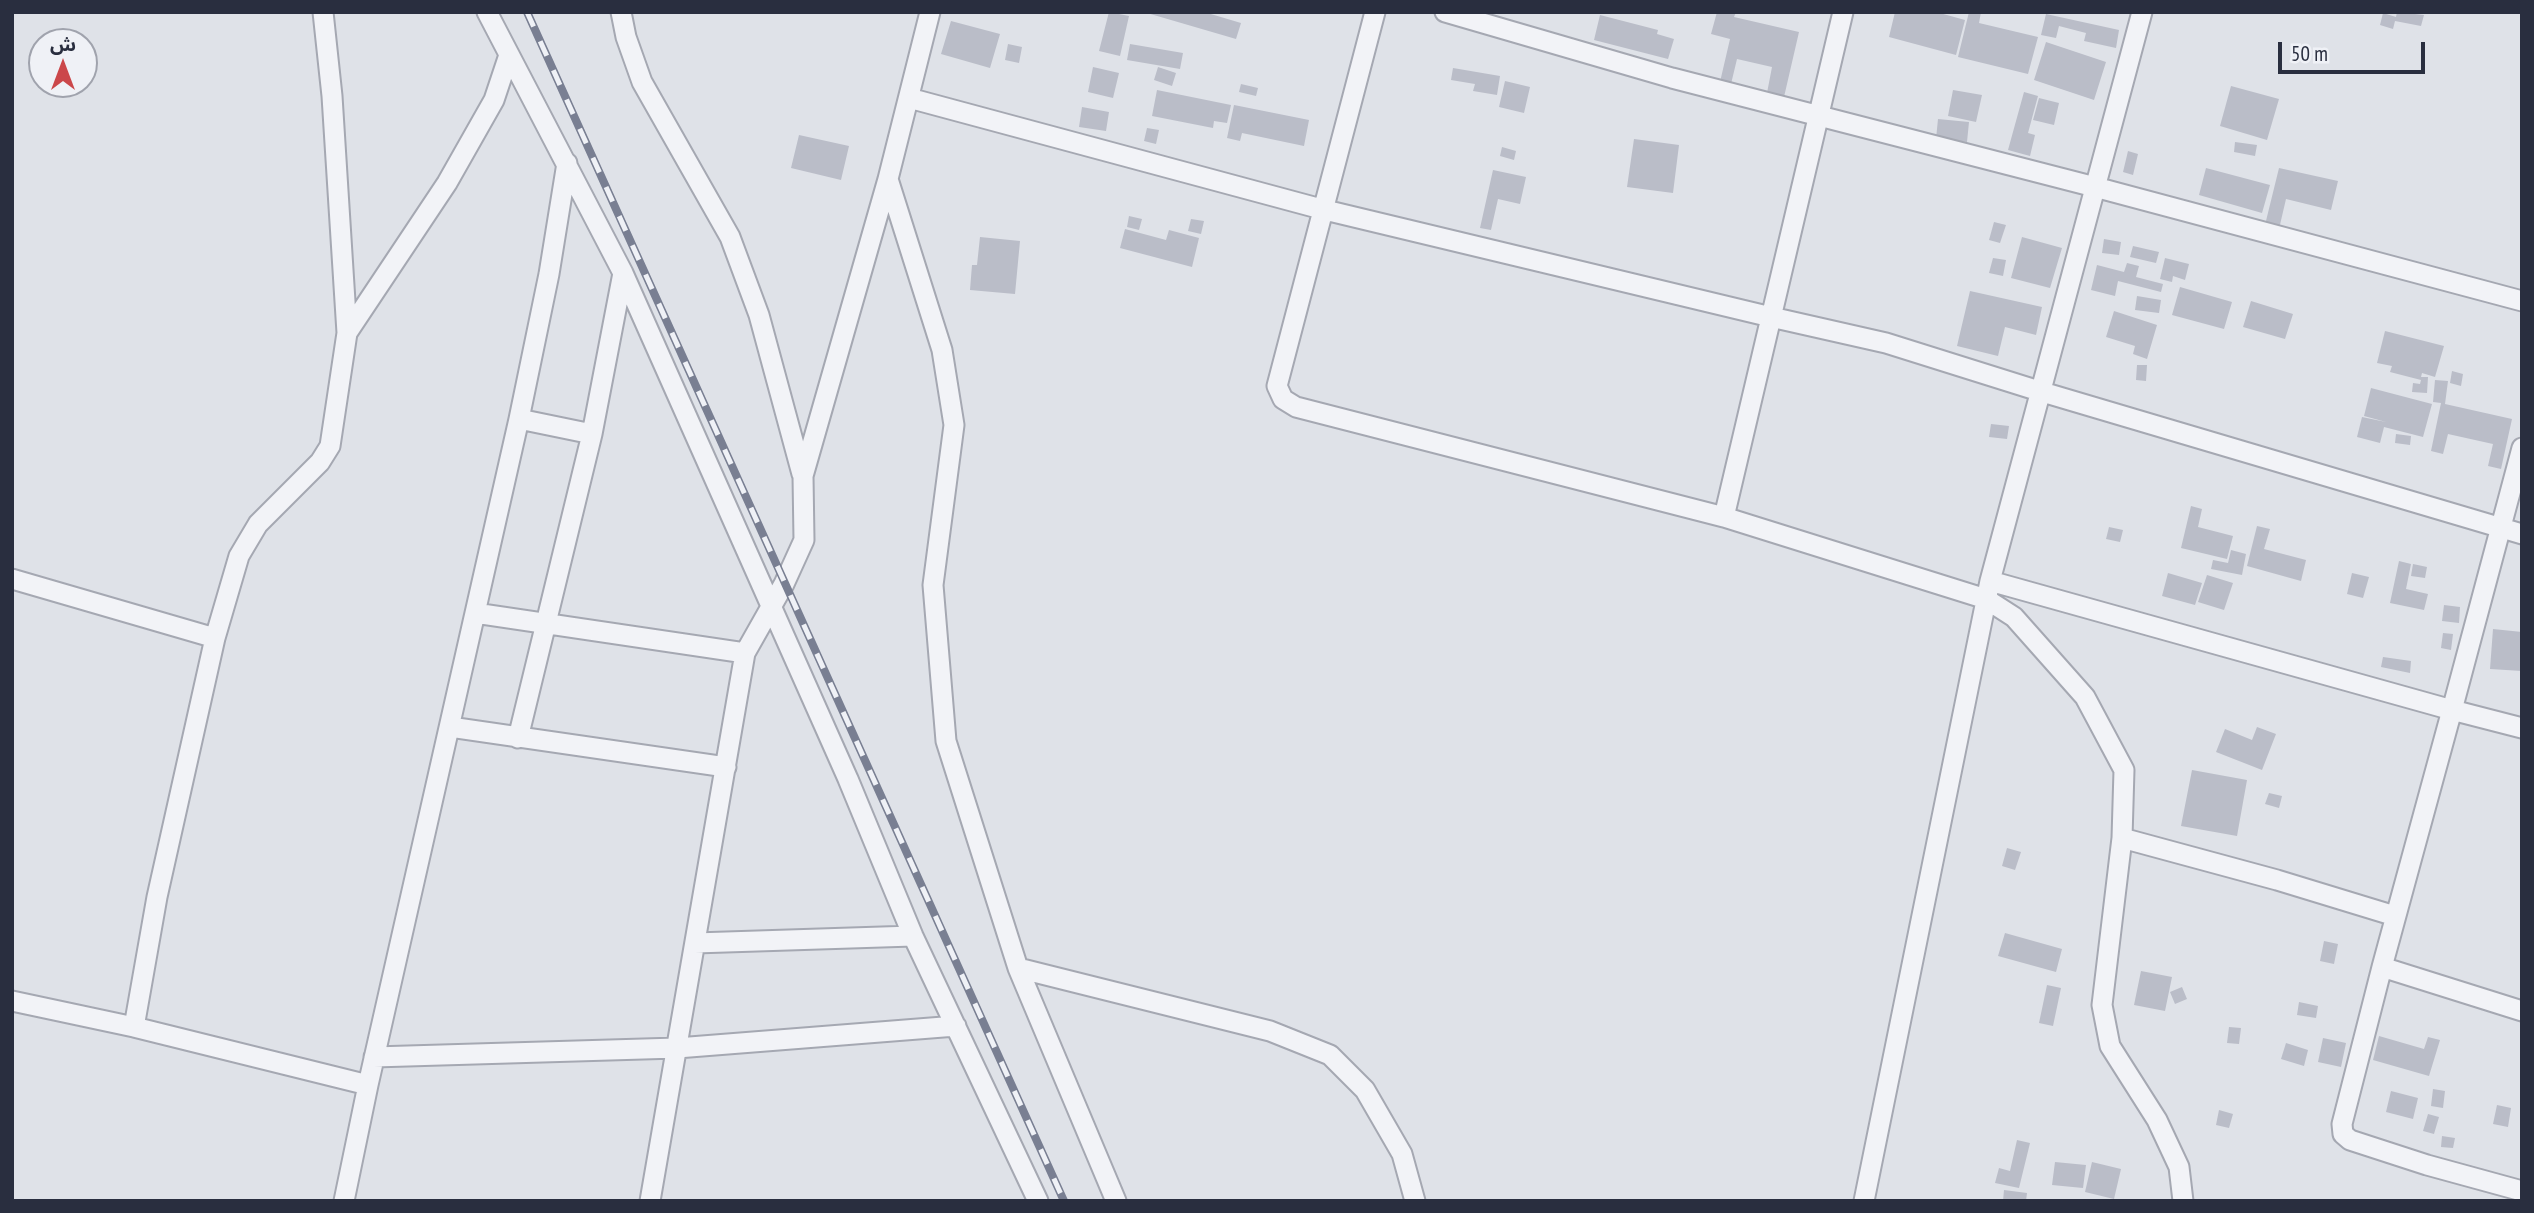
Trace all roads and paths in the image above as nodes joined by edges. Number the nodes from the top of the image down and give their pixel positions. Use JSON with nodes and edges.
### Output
{"nodes":[{"id":1,"x":323,"y":12,"type":"edge"},
{"id":2,"x":487,"y":12,"type":"edge"},
{"id":3,"x":621,"y":12,"type":"edge"},
{"id":4,"x":930,"y":12,"type":"edge"},
{"id":5,"x":1375,"y":12,"type":"edge"},
{"id":6,"x":1445,"y":12,"type":"edge"},
{"id":7,"x":1843,"y":12,"type":"edge"},
{"id":8,"x":2142,"y":12,"type":"edge"},
{"id":9,"x":509,"y":55,"type":"junction"},
{"id":10,"x":909,"y":98,"type":"junction"},
{"id":11,"x":1819,"y":116,"type":"junction"},
{"id":12,"x":567,"y":163,"type":"junction"},
{"id":13,"x":888,"y":179,"type":"junction"},
{"id":14,"x":2095,"y":187,"type":"junction"},
{"id":15,"x":1325,"y":210,"type":"junction"},
{"id":16,"x":623,"y":273,"type":"junction"},
{"id":17,"x":2522,"y":302,"type":"edge"},
{"id":18,"x":1771,"y":317,"type":"junction"},
{"id":19,"x":347,"y":333,"type":"junction"},
{"id":20,"x":2039,"y":391,"type":"junction"},
{"id":21,"x":519,"y":419,"type":"junction"},
{"id":22,"x":592,"y":434,"type":"junction"},
{"id":23,"x":2522,"y":448,"type":"edge"},
{"id":24,"x":803,"y":476,"type":"junction"},
{"id":25,"x":1724,"y":517,"type":"junction"},
{"id":26,"x":2499,"y":527,"type":"junction"},
{"id":27,"x":2522,"y":534,"type":"edge"},
{"id":28,"x":12,"y":579,"type":"edge"},
{"id":29,"x":1988,"y":590,"type":"junction"},
{"id":30,"x":771,"y":609,"type":"junction"},
{"id":31,"x":475,"y":613,"type":"junction"},
{"id":32,"x":546,"y":625,"type":"junction"},
{"id":33,"x":215,"y":638,"type":"junction"},
{"id":34,"x":745,"y":653,"type":"junction"},
{"id":35,"x":2452,"y":710,"type":"junction"},
{"id":36,"x":450,"y":727,"type":"junction"},
{"id":37,"x":2522,"y":728,"type":"edge"},
{"id":38,"x":519,"y":738,"type":"junction"},
{"id":39,"x":726,"y":767,"type":"junction"},
{"id":40,"x":2122,"y":838,"type":"junction"},
{"id":41,"x":2395,"y":916,"type":"junction"},
{"id":42,"x":913,"y":936,"type":"junction"},
{"id":43,"x":695,"y":943,"type":"junction"},
{"id":44,"x":2382,"y":967,"type":"junction"},
{"id":45,"x":1018,"y":968,"type":"junction"},
{"id":46,"x":12,"y":1001,"type":"edge"},
{"id":47,"x":2522,"y":1011,"type":"edge"},
{"id":48,"x":956,"y":1026,"type":"junction"},
{"id":49,"x":134,"y":1027,"type":"junction"},
{"id":50,"x":677,"y":1048,"type":"junction"},
{"id":51,"x":374,"y":1057,"type":"junction"},
{"id":52,"x":368,"y":1085,"type":"junction"},
{"id":53,"x":2522,"y":1191,"type":"edge"},
{"id":54,"x":344,"y":1201,"type":"edge"},
{"id":55,"x":650,"y":1201,"type":"edge"},
{"id":56,"x":1038,"y":1201,"type":"edge"},
{"id":57,"x":1116,"y":1201,"type":"edge"},
{"id":58,"x":1415,"y":1201,"type":"edge"},
{"id":59,"x":1864,"y":1201,"type":"edge"},
{"id":60,"x":2183,"y":1201,"type":"edge"}],
"edges":[{"from":1,"to":19,"type":"street"},
{"from":2,"to":9,"type":"street"},
{"from":3,"to":24,"type":"street"},
{"from":4,"to":10,"type":"street"},
{"from":5,"to":15,"type":"street"},
{"from":6,"to":11,"type":"street"},
{"from":7,"to":11,"type":"street"},
{"from":8,"to":14,"type":"street"},
{"from":9,"to":12,"type":"street"},
{"from":9,"to":19,"type":"street"},
{"from":10,"to":13,"type":"street"},
{"from":10,"to":15,"type":"street"},
{"from":11,"to":14,"type":"street"},
{"from":11,"to":18,"type":"street"},
{"from":12,"to":16,"type":"street"},
{"from":12,"to":21,"type":"street"},
{"from":13,"to":24,"type":"street"},
{"from":13,"to":45,"type":"street"},
{"from":14,"to":17,"type":"street"},
{"from":14,"to":20,"type":"street"},
{"from":15,"to":18,"type":"street"},
{"from":15,"to":25,"type":"street"},
{"from":16,"to":22,"type":"street"},
{"from":16,"to":30,"type":"street"},
{"from":18,"to":20,"type":"street"},
{"from":18,"to":25,"type":"street"},
{"from":19,"to":33,"type":"street"},
{"from":20,"to":26,"type":"street"},
{"from":20,"to":29,"type":"street"},
{"from":21,"to":22,"type":"street"},
{"from":21,"to":31,"type":"street"},
{"from":22,"to":32,"type":"street"},
{"from":23,"to":26,"type":"street"},
{"from":24,"to":30,"type":"street"},
{"from":25,"to":29,"type":"street"},
{"from":26,"to":27,"type":"street"},
{"from":26,"to":35,"type":"street"},
{"from":28,"to":33,"type":"street"},
{"from":29,"to":35,"type":"street"},
{"from":29,"to":40,"type":"street"},
{"from":29,"to":59,"type":"street"},
{"from":30,"to":34,"type":"street"},
{"from":30,"to":42,"type":"street"},
{"from":31,"to":32,"type":"street"},
{"from":31,"to":36,"type":"street"},
{"from":32,"to":34,"type":"street"},
{"from":32,"to":38,"type":"street"},
{"from":33,"to":49,"type":"street"},
{"from":34,"to":39,"type":"street"},
{"from":35,"to":37,"type":"street"},
{"from":35,"to":41,"type":"street"},
{"from":36,"to":38,"type":"street"},
{"from":36,"to":51,"type":"street"},
{"from":38,"to":39,"type":"street"},
{"from":39,"to":43,"type":"street"},
{"from":40,"to":41,"type":"street"},
{"from":40,"to":60,"type":"street"},
{"from":41,"to":44,"type":"street"},
{"from":42,"to":43,"type":"street"},
{"from":42,"to":48,"type":"street"},
{"from":43,"to":50,"type":"street"},
{"from":44,"to":47,"type":"street"},
{"from":44,"to":53,"type":"street"},
{"from":45,"to":57,"type":"street"},
{"from":45,"to":58,"type":"street"},
{"from":46,"to":49,"type":"street"},
{"from":48,"to":50,"type":"street"},
{"from":48,"to":56,"type":"street"},
{"from":49,"to":52,"type":"street"},
{"from":50,"to":51,"type":"street"},
{"from":50,"to":55,"type":"street"},
{"from":51,"to":52,"type":"street"},
{"from":52,"to":54,"type":"street"}]}
